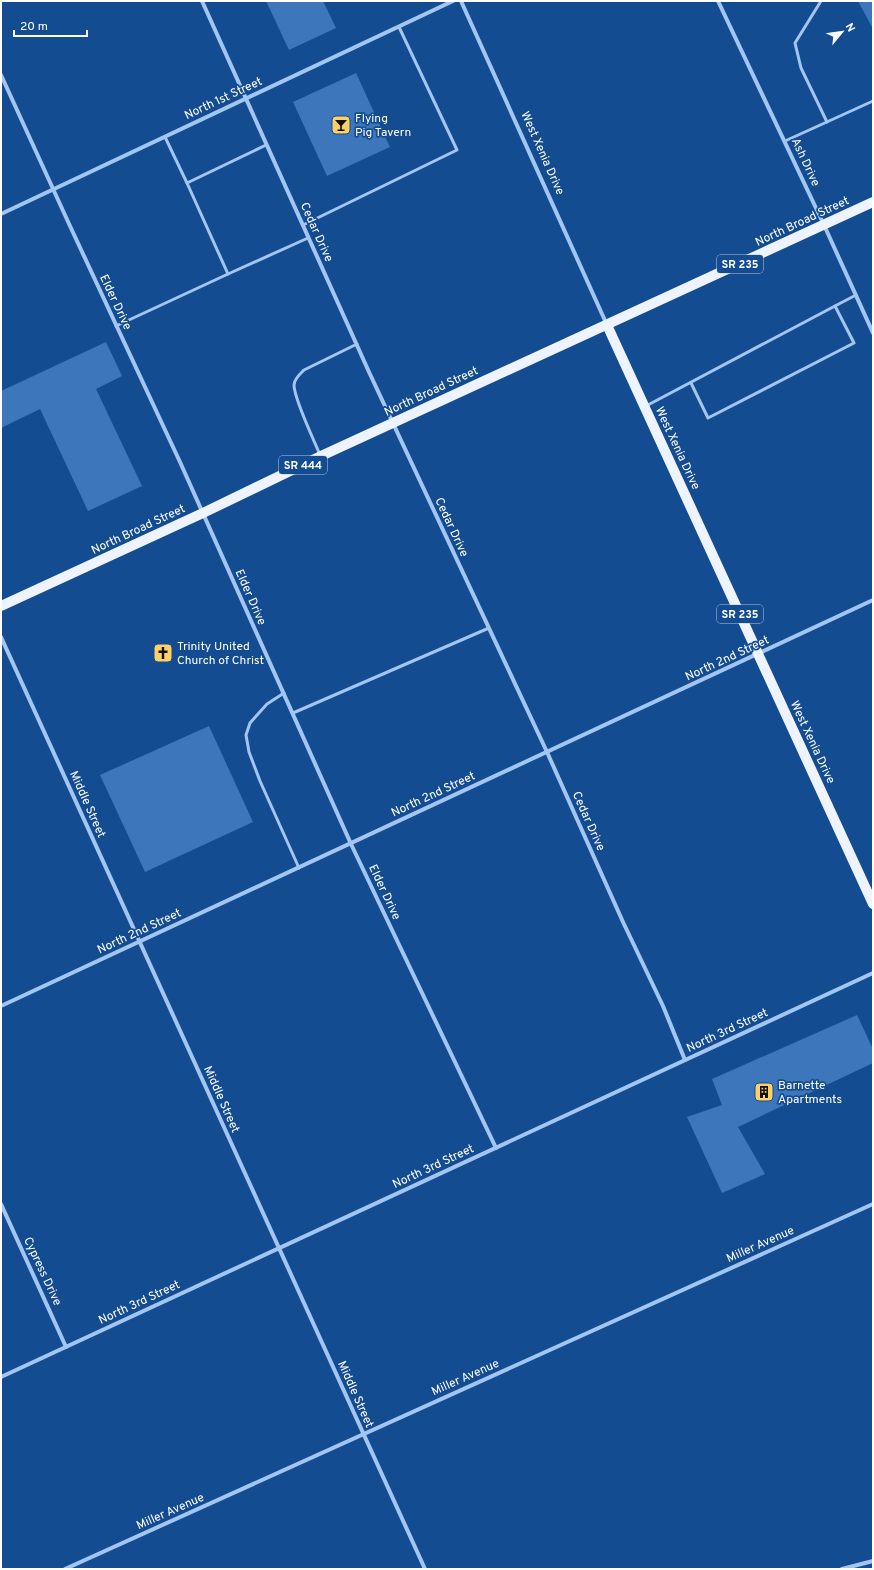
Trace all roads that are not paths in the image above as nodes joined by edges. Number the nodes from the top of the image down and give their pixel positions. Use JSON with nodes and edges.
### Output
{"nodes":[{"id":1,"x":202,"y":1,"type":"edge"},
{"id":2,"x":453,"y":1,"type":"edge"},
{"id":3,"x":461,"y":1,"type":"edge"},
{"id":4,"x":718,"y":1,"type":"edge"},
{"id":5,"x":821,"y":1,"type":"edge"},
{"id":6,"x":399,"y":27,"type":"junction"},
{"id":7,"x":1,"y":75,"type":"edge"},
{"id":8,"x":246,"y":99,"type":"junction"},
{"id":9,"x":873,"y":101,"type":"edge"},
{"id":10,"x":827,"y":122,"type":"junction"},
{"id":11,"x":165,"y":136,"type":"junction"},
{"id":12,"x":785,"y":141,"type":"junction"},
{"id":13,"x":266,"y":145,"type":"junction"},
{"id":14,"x":187,"y":183,"type":"junction"},
{"id":15,"x":54,"y":189,"type":"junction"},
{"id":16,"x":873,"y":202,"type":"edge"},
{"id":17,"x":1,"y":214,"type":"edge"},
{"id":18,"x":824,"y":224,"type":"junction"},
{"id":19,"x":303,"y":225,"type":"junction"},
{"id":20,"x":308,"y":238,"type":"junction"},
{"id":21,"x":228,"y":274,"type":"junction"},
{"id":22,"x":856,"y":295,"type":"junction"},
{"id":23,"x":835,"y":306,"type":"junction"},
{"id":24,"x":607,"y":325,"type":"junction"},
{"id":25,"x":116,"y":326,"type":"junction"},
{"id":26,"x":873,"y":334,"type":"edge"},
{"id":27,"x":357,"y":344,"type":"junction"},
{"id":28,"x":691,"y":383,"type":"junction"},
{"id":29,"x":645,"y":407,"type":"junction"},
{"id":30,"x":393,"y":423,"type":"junction"},
{"id":31,"x":321,"y":456,"type":"junction"},
{"id":32,"x":203,"y":513,"type":"junction"},
{"id":33,"x":873,"y":600,"type":"edge"},
{"id":34,"x":1,"y":606,"type":"edge"},
{"id":35,"x":489,"y":628,"type":"junction"},
{"id":36,"x":1,"y":637,"type":"edge"},
{"id":37,"x":758,"y":654,"type":"junction"},
{"id":38,"x":284,"y":693,"type":"junction"},
{"id":39,"x":292,"y":713,"type":"junction"},
{"id":40,"x":547,"y":752,"type":"junction"},
{"id":41,"x":351,"y":844,"type":"junction"},
{"id":42,"x":299,"y":868,"type":"junction"},
{"id":43,"x":873,"y":904,"type":"edge"},
{"id":44,"x":139,"y":942,"type":"junction"},
{"id":45,"x":873,"y":973,"type":"edge"},
{"id":46,"x":1,"y":1006,"type":"edge"},
{"id":47,"x":685,"y":1060,"type":"junction"},
{"id":48,"x":496,"y":1148,"type":"junction"},
{"id":49,"x":1,"y":1204,"type":"edge"},
{"id":50,"x":873,"y":1204,"type":"edge"},
{"id":51,"x":279,"y":1248,"type":"junction"},
{"id":52,"x":66,"y":1347,"type":"junction"},
{"id":53,"x":1,"y":1377,"type":"edge"},
{"id":54,"x":363,"y":1434,"type":"junction"},
{"id":55,"x":873,"y":1561,"type":"edge"},
{"id":56,"x":65,"y":1569,"type":"edge"},
{"id":57,"x":425,"y":1569,"type":"edge"},
{"id":58,"x":842,"y":1569,"type":"edge"}],
"edges":[{"from":1,"to":8,"type":"street","name":"Cedar Drive"},
{"from":2,"to":6,"type":"street","name":"North 1st Street"},
{"from":3,"to":24,"type":"street","name":"West Xenia Drive"},
{"from":4,"to":12,"type":"street","name":"Ash Drive"},
{"from":5,"to":10,"type":"lane"},
{"from":6,"to":8,"type":"street","name":"North 1st Street"},
{"from":6,"to":19,"type":"lane"},
{"from":7,"to":15,"type":"street","name":"Elder Drive"},
{"from":8,"to":11,"type":"street","name":"North 1st Street"},
{"from":8,"to":13,"type":"street","name":"Cedar Drive"},
{"from":9,"to":10,"type":"lane"},
{"from":10,"to":12,"type":"lane"},
{"from":11,"to":14,"type":"lane"},
{"from":11,"to":15,"type":"street","name":"North 1st Street"},
{"from":12,"to":18,"type":"street","name":"Ash Drive"},
{"from":13,"to":14,"type":"lane"},
{"from":13,"to":19,"type":"street","name":"Cedar Drive"},
{"from":14,"to":21,"type":"lane"},
{"from":15,"to":17,"type":"street","name":"North 1st Street"},
{"from":15,"to":25,"type":"street","name":"Elder Drive"},
{"from":16,"to":18,"type":"main road","name":"North Broad Street","number":"SR 235"},
{"from":18,"to":22,"type":"street","name":"Ash Drive"},
{"from":18,"to":24,"type":"main road","name":"North Broad Street","number":"SR 235"},
{"from":19,"to":20,"type":"street","name":"Cedar Drive"},
{"from":20,"to":21,"type":"lane"},
{"from":20,"to":27,"type":"street","name":"Cedar Drive"},
{"from":21,"to":25,"type":"lane"},
{"from":22,"to":23,"type":"lane"},
{"from":22,"to":26,"type":"street","name":"Ash Drive"},
{"from":23,"to":28,"type":"lane"},
{"from":23,"to":28,"type":"lane"},
{"from":24,"to":29,"type":"main road","name":"West Xenia Drive","number":"SR 235"},
{"from":24,"to":30,"type":"main road","name":"North Broad Street","number":"SR 444"},
{"from":25,"to":32,"type":"street","name":"Elder Drive"},
{"from":27,"to":30,"type":"street","name":"Cedar Drive"},
{"from":27,"to":31,"type":"lane"},
{"from":28,"to":29,"type":"lane"},
{"from":29,"to":37,"type":"main road","name":"West Xenia Drive","number":"SR 235"},
{"from":30,"to":31,"type":"main road","name":"North Broad Street","number":"SR 444"},
{"from":30,"to":35,"type":"street","name":"Cedar Drive"},
{"from":31,"to":32,"type":"main road","name":"North Broad Street","number":"SR 444"},
{"from":32,"to":34,"type":"main road","name":"North Broad Street","number":"SR 444"},
{"from":32,"to":38,"type":"street","name":"Elder Drive"},
{"from":33,"to":37,"type":"street","name":"North 2nd Street"},
{"from":35,"to":39,"type":"lane"},
{"from":35,"to":40,"type":"street","name":"Cedar Drive"},
{"from":36,"to":44,"type":"street","name":"Middle Street"},
{"from":37,"to":40,"type":"street","name":"North 2nd Street"},
{"from":37,"to":43,"type":"main road","name":"West Xenia Drive","number":"SR 235"},
{"from":38,"to":39,"type":"street","name":"Elder Drive"},
{"from":38,"to":42,"type":"lane"},
{"from":39,"to":41,"type":"street","name":"Elder Drive"},
{"from":40,"to":41,"type":"street","name":"North 2nd Street"},
{"from":40,"to":47,"type":"street","name":"Cedar Drive"},
{"from":41,"to":42,"type":"street","name":"North 2nd Street"},
{"from":41,"to":48,"type":"street","name":"Elder Drive"},
{"from":42,"to":44,"type":"street","name":"North 2nd Street"},
{"from":44,"to":46,"type":"street","name":"North 2nd Street"},
{"from":44,"to":51,"type":"street","name":"Middle Street"},
{"from":45,"to":47,"type":"street","name":"North 3rd Street"},
{"from":47,"to":48,"type":"street","name":"North 3rd Street"},
{"from":48,"to":51,"type":"street","name":"North 3rd Street"},
{"from":49,"to":52,"type":"street","name":"Cypress Drive"},
{"from":50,"to":54,"type":"street","name":"Miller Avenue"},
{"from":51,"to":52,"type":"street","name":"North 3rd Street"},
{"from":51,"to":54,"type":"street","name":"Middle Street"},
{"from":52,"to":53,"type":"street","name":"North 3rd Street"},
{"from":54,"to":56,"type":"street","name":"Miller Avenue"},
{"from":54,"to":57,"type":"street","name":"Middle Street"},
{"from":55,"to":58,"type":"street"}]}
